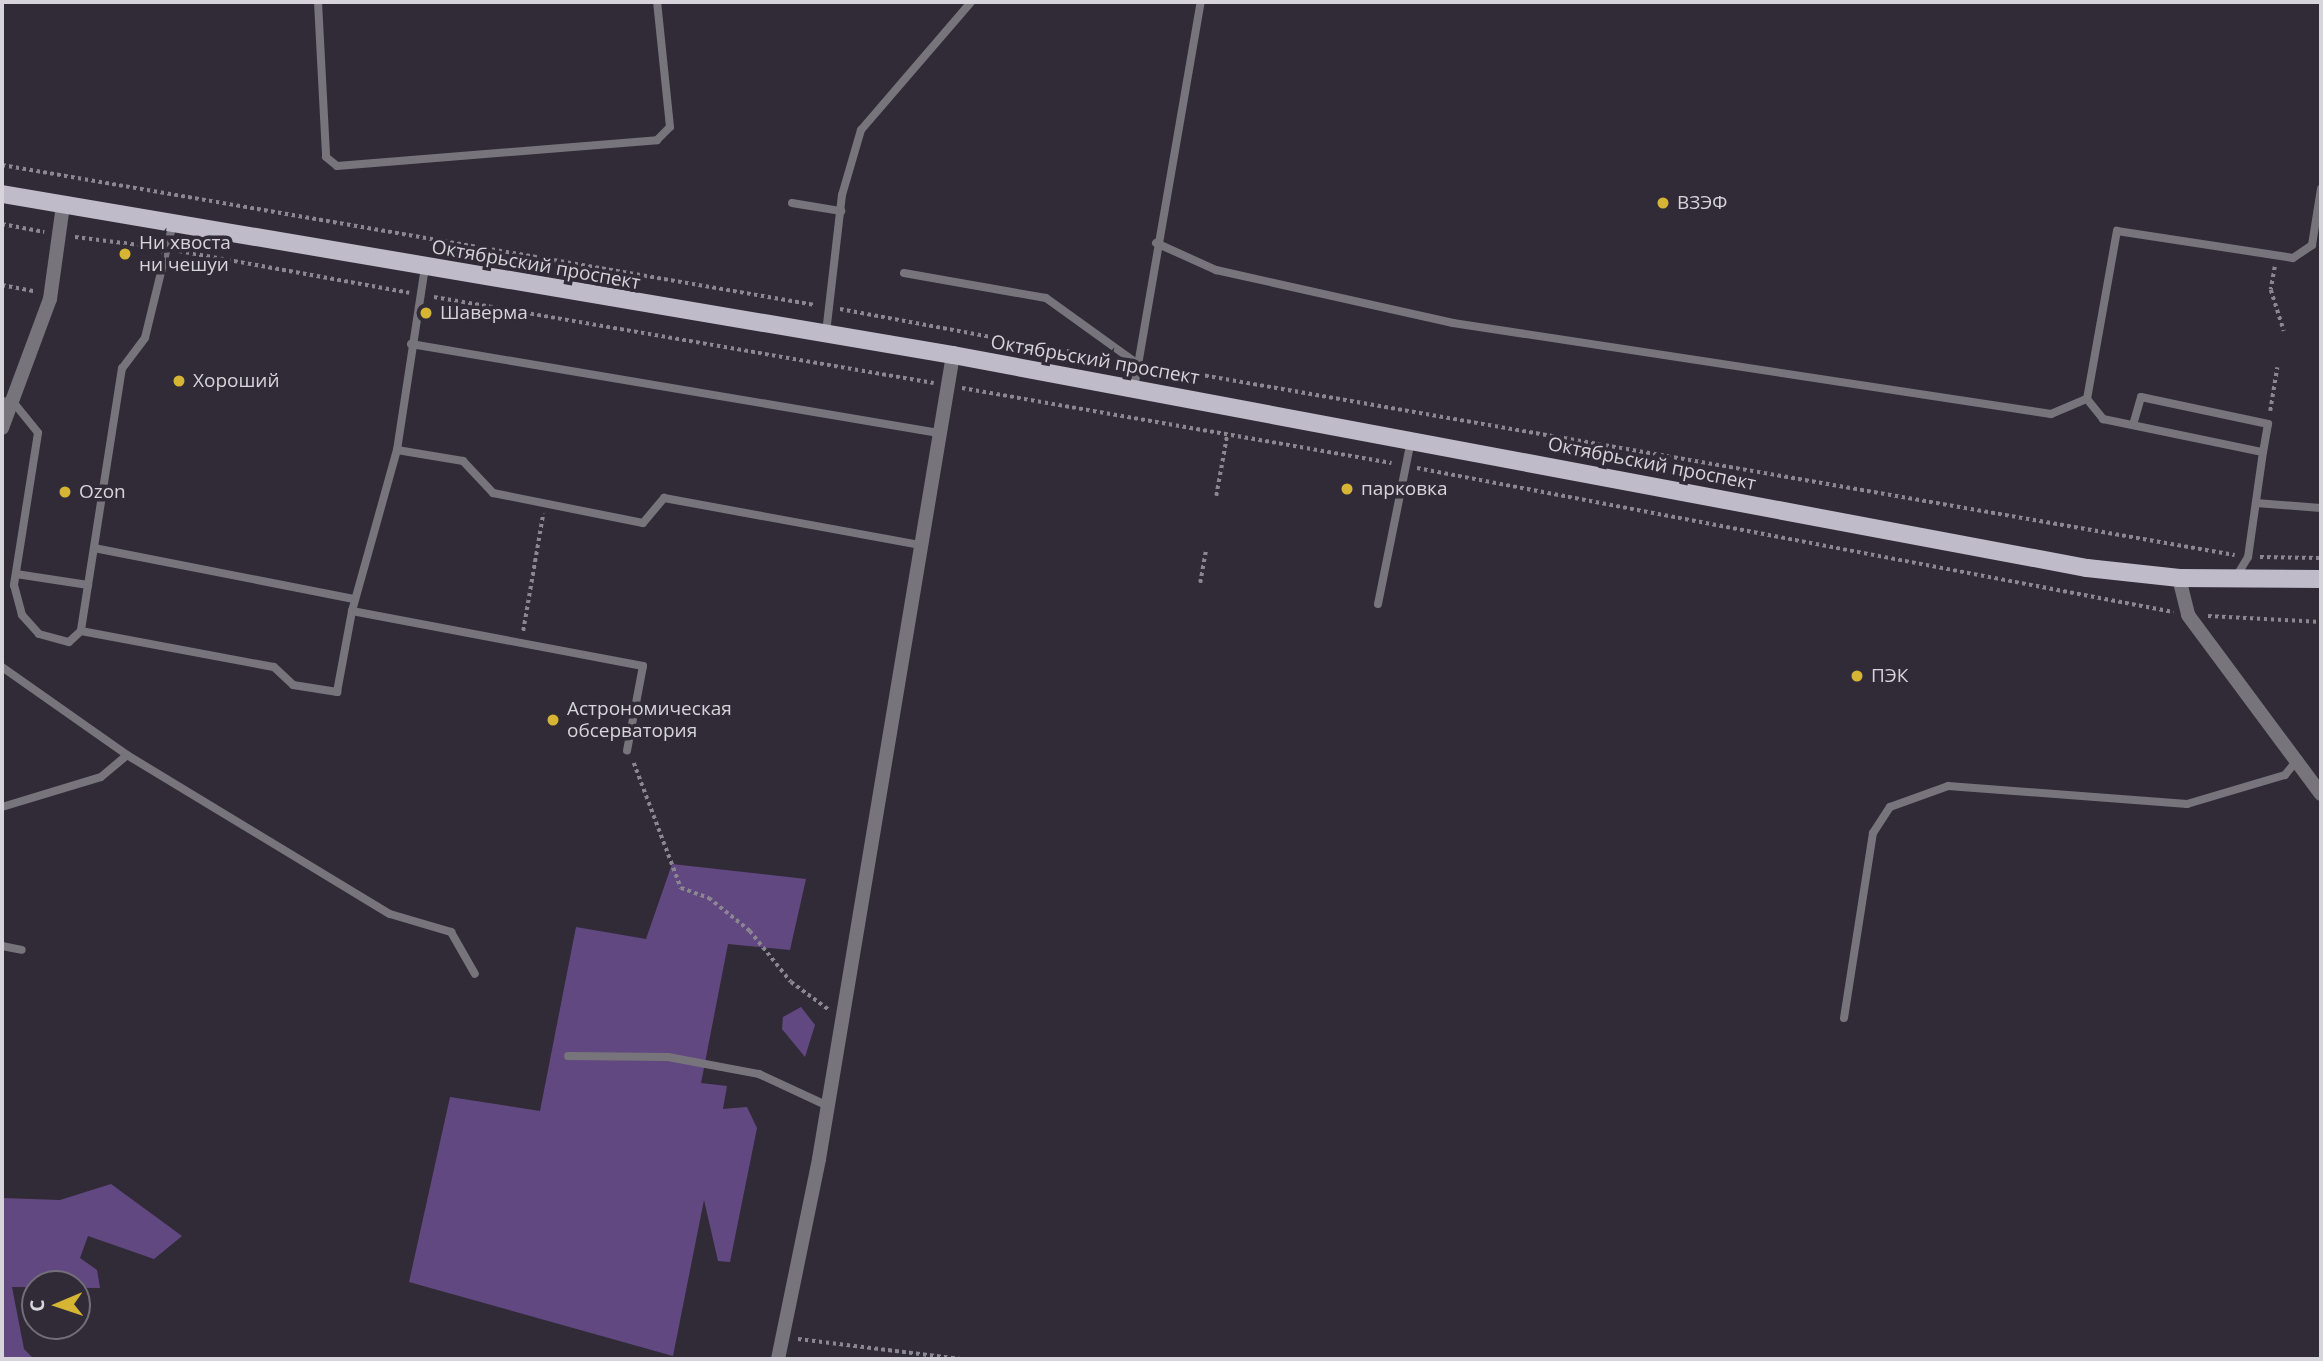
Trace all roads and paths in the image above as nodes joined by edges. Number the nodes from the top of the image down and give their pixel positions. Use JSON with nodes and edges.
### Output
{"nodes":[{"id":1,"x":318,"y":2,"type":"edge"},
{"id":2,"x":657,"y":2,"type":"edge"},
{"id":3,"x":971,"y":2,"type":"edge"},
{"id":4,"x":1200,"y":2,"type":"edge"},
{"id":5,"x":2,"y":165,"type":"edge"},
{"id":6,"x":2321,"y":189,"type":"edge"},
{"id":7,"x":2,"y":194,"type":"edge"},
{"id":8,"x":792,"y":203,"type":"dead end"},
{"id":9,"x":63,"y":205,"type":"junction"},
{"id":10,"x":841,"y":211,"type":"junction"},
{"id":11,"x":173,"y":222,"type":"junction"},
{"id":12,"x":2,"y":224,"type":"edge"},
{"id":13,"x":59,"y":234,"type":"junction"},
{"id":14,"x":1156,"y":243,"type":"junction"},
{"id":15,"x":166,"y":248,"type":"junction"},
{"id":16,"x":2277,"y":256,"type":"junction"},
{"id":17,"x":425,"y":267,"type":"junction"},
{"id":18,"x":904,"y":273,"type":"dead end"},
{"id":19,"x":2,"y":285,"type":"edge"},
{"id":20,"x":51,"y":294,"type":"junction"},
{"id":21,"x":420,"y":295,"type":"junction"},
{"id":22,"x":829,"y":307,"type":"junction"},
{"id":23,"x":2284,"y":331,"type":"dead end"},
{"id":24,"x":825,"y":336,"type":"junction"},
{"id":25,"x":411,"y":344,"type":"junction"},
{"id":26,"x":953,"y":355,"type":"junction"},
{"id":27,"x":1138,"y":364,"type":"junction"},
{"id":28,"x":2277,"y":368,"type":"dead end"},
{"id":29,"x":947,"y":385,"type":"junction"},
{"id":30,"x":1134,"y":388,"type":"junction"},
{"id":31,"x":2088,"y":399,"type":"junction"},
{"id":32,"x":8,"y":402,"type":"edge"},
{"id":33,"x":2268,"y":424,"type":"junction"},
{"id":34,"x":2133,"y":425,"type":"junction"},
{"id":35,"x":2,"y":428,"type":"edge"},
{"id":36,"x":939,"y":433,"type":"junction"},
{"id":37,"x":1227,"y":435,"type":"junction"},
{"id":38,"x":1411,"y":440,"type":"junction"},
{"id":39,"x":397,"y":450,"type":"junction"},
{"id":40,"x":2263,"y":452,"type":"junction"},
{"id":41,"x":1406,"y":466,"type":"junction"},
{"id":42,"x":1216,"y":496,"type":"dead end"},
{"id":43,"x":545,"y":503,"type":"junction"},
{"id":44,"x":2256,"y":503,"type":"junction"},
{"id":45,"x":2321,"y":509,"type":"edge"},
{"id":46,"x":921,"y":545,"type":"junction"},
{"id":47,"x":94,"y":548,"type":"junction"},
{"id":48,"x":1206,"y":550,"type":"dead end"},
{"id":49,"x":2248,"y":557,"type":"junction"},
{"id":50,"x":2321,"y":558,"type":"edge"},
{"id":51,"x":16,"y":574,"type":"junction"},
{"id":52,"x":2179,"y":578,"type":"junction"},
{"id":53,"x":2321,"y":579,"type":"edge"},
{"id":54,"x":2234,"y":580,"type":"junction"},
{"id":55,"x":1200,"y":583,"type":"dead end"},
{"id":56,"x":88,"y":584,"type":"junction"},
{"id":57,"x":355,"y":599,"type":"junction"},
{"id":58,"x":1378,"y":604,"type":"dead end"},
{"id":59,"x":352,"y":611,"type":"junction"},
{"id":60,"x":2188,"y":615,"type":"junction"},
{"id":61,"x":2321,"y":622,"type":"edge"},
{"id":62,"x":80,"y":631,"type":"junction"},
{"id":63,"x":521,"y":643,"type":"junction"},
{"id":64,"x":2,"y":667,"type":"edge"},
{"id":65,"x":627,"y":751,"type":"joint"},
{"id":66,"x":127,"y":755,"type":"junction"},
{"id":67,"x":2298,"y":759,"type":"junction"},
{"id":68,"x":2321,"y":794,"type":"edge"},
{"id":69,"x":2,"y":807,"type":"edge"},
{"id":70,"x":2,"y":946,"type":"edge"},
{"id":71,"x":22,"y":950,"type":"dead end"},
{"id":72,"x":475,"y":974,"type":"dead end"},
{"id":73,"x":841,"y":1018,"type":"junction"},
{"id":74,"x":1844,"y":1018,"type":"dead end"},
{"id":75,"x":568,"y":1056,"type":"dead end"},
{"id":76,"x":828,"y":1106,"type":"junction"},
{"id":77,"x":782,"y":1337,"type":"junction"},
{"id":78,"x":778,"y":1359,"type":"edge"},
{"id":79,"x":961,"y":1359,"type":"edge"}],
"edges":[{"from":1,"to":2,"type":"lane"},
{"from":3,"to":10,"type":"lane"},
{"from":4,"to":14,"type":"lane"},
{"from":5,"to":22,"type":"path"},
{"from":6,"to":16,"type":"lane"},
{"from":7,"to":9,"type":"main road","name":"Октябрьский проспект"},
{"from":8,"to":10,"type":"lane"},
{"from":9,"to":11,"type":"main road","name":"Октябрьский проспект"},
{"from":9,"to":13,"type":"street"},
{"from":10,"to":22,"type":"lane"},
{"from":11,"to":15,"type":"lane"},
{"from":11,"to":17,"type":"main road","name":"Октябрьский проспект"},
{"from":12,"to":13,"type":"path"},
{"from":13,"to":15,"type":"path"},
{"from":13,"to":20,"type":"street"},
{"from":14,"to":27,"type":"lane"},
{"from":14,"to":31,"type":"lane"},
{"from":15,"to":21,"type":"path"},
{"from":15,"to":47,"type":"lane"},
{"from":16,"to":23,"type":"path"},
{"from":16,"to":31,"type":"lane"},
{"from":17,"to":21,"type":"lane"},
{"from":17,"to":24,"type":"main road","name":"Октябрьский проспект"},
{"from":18,"to":27,"type":"lane"},
{"from":19,"to":20,"type":"path"},
{"from":20,"to":32,"type":"street"},
{"from":21,"to":25,"type":"lane"},
{"from":21,"to":29,"type":"path"},
{"from":22,"to":24,"type":"lane"},
{"from":22,"to":27,"type":"path"},
{"from":24,"to":26,"type":"main road","name":"Октябрьский проспект"},
{"from":25,"to":36,"type":"lane"},
{"from":25,"to":39,"type":"lane"},
{"from":26,"to":29,"type":"street"},
{"from":26,"to":30,"type":"main road","name":"Октябрьский проспект"},
{"from":27,"to":30,"type":"lane"},
{"from":27,"to":49,"type":"path"},
{"from":28,"to":33,"type":"path"},
{"from":29,"to":36,"type":"street"},
{"from":29,"to":37,"type":"path"},
{"from":30,"to":38,"type":"main road","name":"Октябрьский проспект"},
{"from":31,"to":34,"type":"lane"},
{"from":32,"to":35,"type":"street"},
{"from":32,"to":51,"type":"lane"},
{"from":33,"to":34,"type":"lane"},
{"from":33,"to":40,"type":"lane"},
{"from":34,"to":40,"type":"lane"},
{"from":36,"to":46,"type":"street"},
{"from":37,"to":41,"type":"path"},
{"from":37,"to":42,"type":"path"},
{"from":38,"to":41,"type":"lane"},
{"from":38,"to":52,"type":"main road","name":"Октябрьский проспект"},
{"from":39,"to":43,"type":"lane"},
{"from":39,"to":57,"type":"lane"},
{"from":40,"to":44,"type":"lane"},
{"from":41,"to":58,"type":"lane"},
{"from":41,"to":60,"type":"path"},
{"from":43,"to":46,"type":"lane"},
{"from":43,"to":63,"type":"path"},
{"from":44,"to":45,"type":"lane"},
{"from":44,"to":49,"type":"lane"},
{"from":46,"to":73,"type":"street"},
{"from":47,"to":56,"type":"lane"},
{"from":47,"to":57,"type":"lane"},
{"from":48,"to":55,"type":"path"},
{"from":49,"to":50,"type":"path"},
{"from":49,"to":54,"type":"lane"},
{"from":51,"to":56,"type":"lane"},
{"from":51,"to":62,"type":"lane"},
{"from":52,"to":54,"type":"main road","name":"Октябрьский проспект"},
{"from":52,"to":60,"type":"street"},
{"from":53,"to":54,"type":"main road","name":"Октябрьский проспект"},
{"from":56,"to":62,"type":"lane"},
{"from":57,"to":59,"type":"lane"},
{"from":59,"to":62,"type":"lane"},
{"from":59,"to":63,"type":"lane"},
{"from":60,"to":61,"type":"path"},
{"from":60,"to":67,"type":"street"},
{"from":63,"to":65,"type":"lane"},
{"from":64,"to":66,"type":"lane"},
{"from":65,"to":73,"type":"path"},
{"from":66,"to":69,"type":"lane"},
{"from":66,"to":72,"type":"lane"},
{"from":67,"to":68,"type":"street"},
{"from":67,"to":74,"type":"lane"},
{"from":70,"to":71,"type":"lane"},
{"from":73,"to":76,"type":"street"},
{"from":75,"to":76,"type":"lane"},
{"from":76,"to":77,"type":"street"},
{"from":77,"to":78,"type":"street"},
{"from":77,"to":79,"type":"path"}]}
